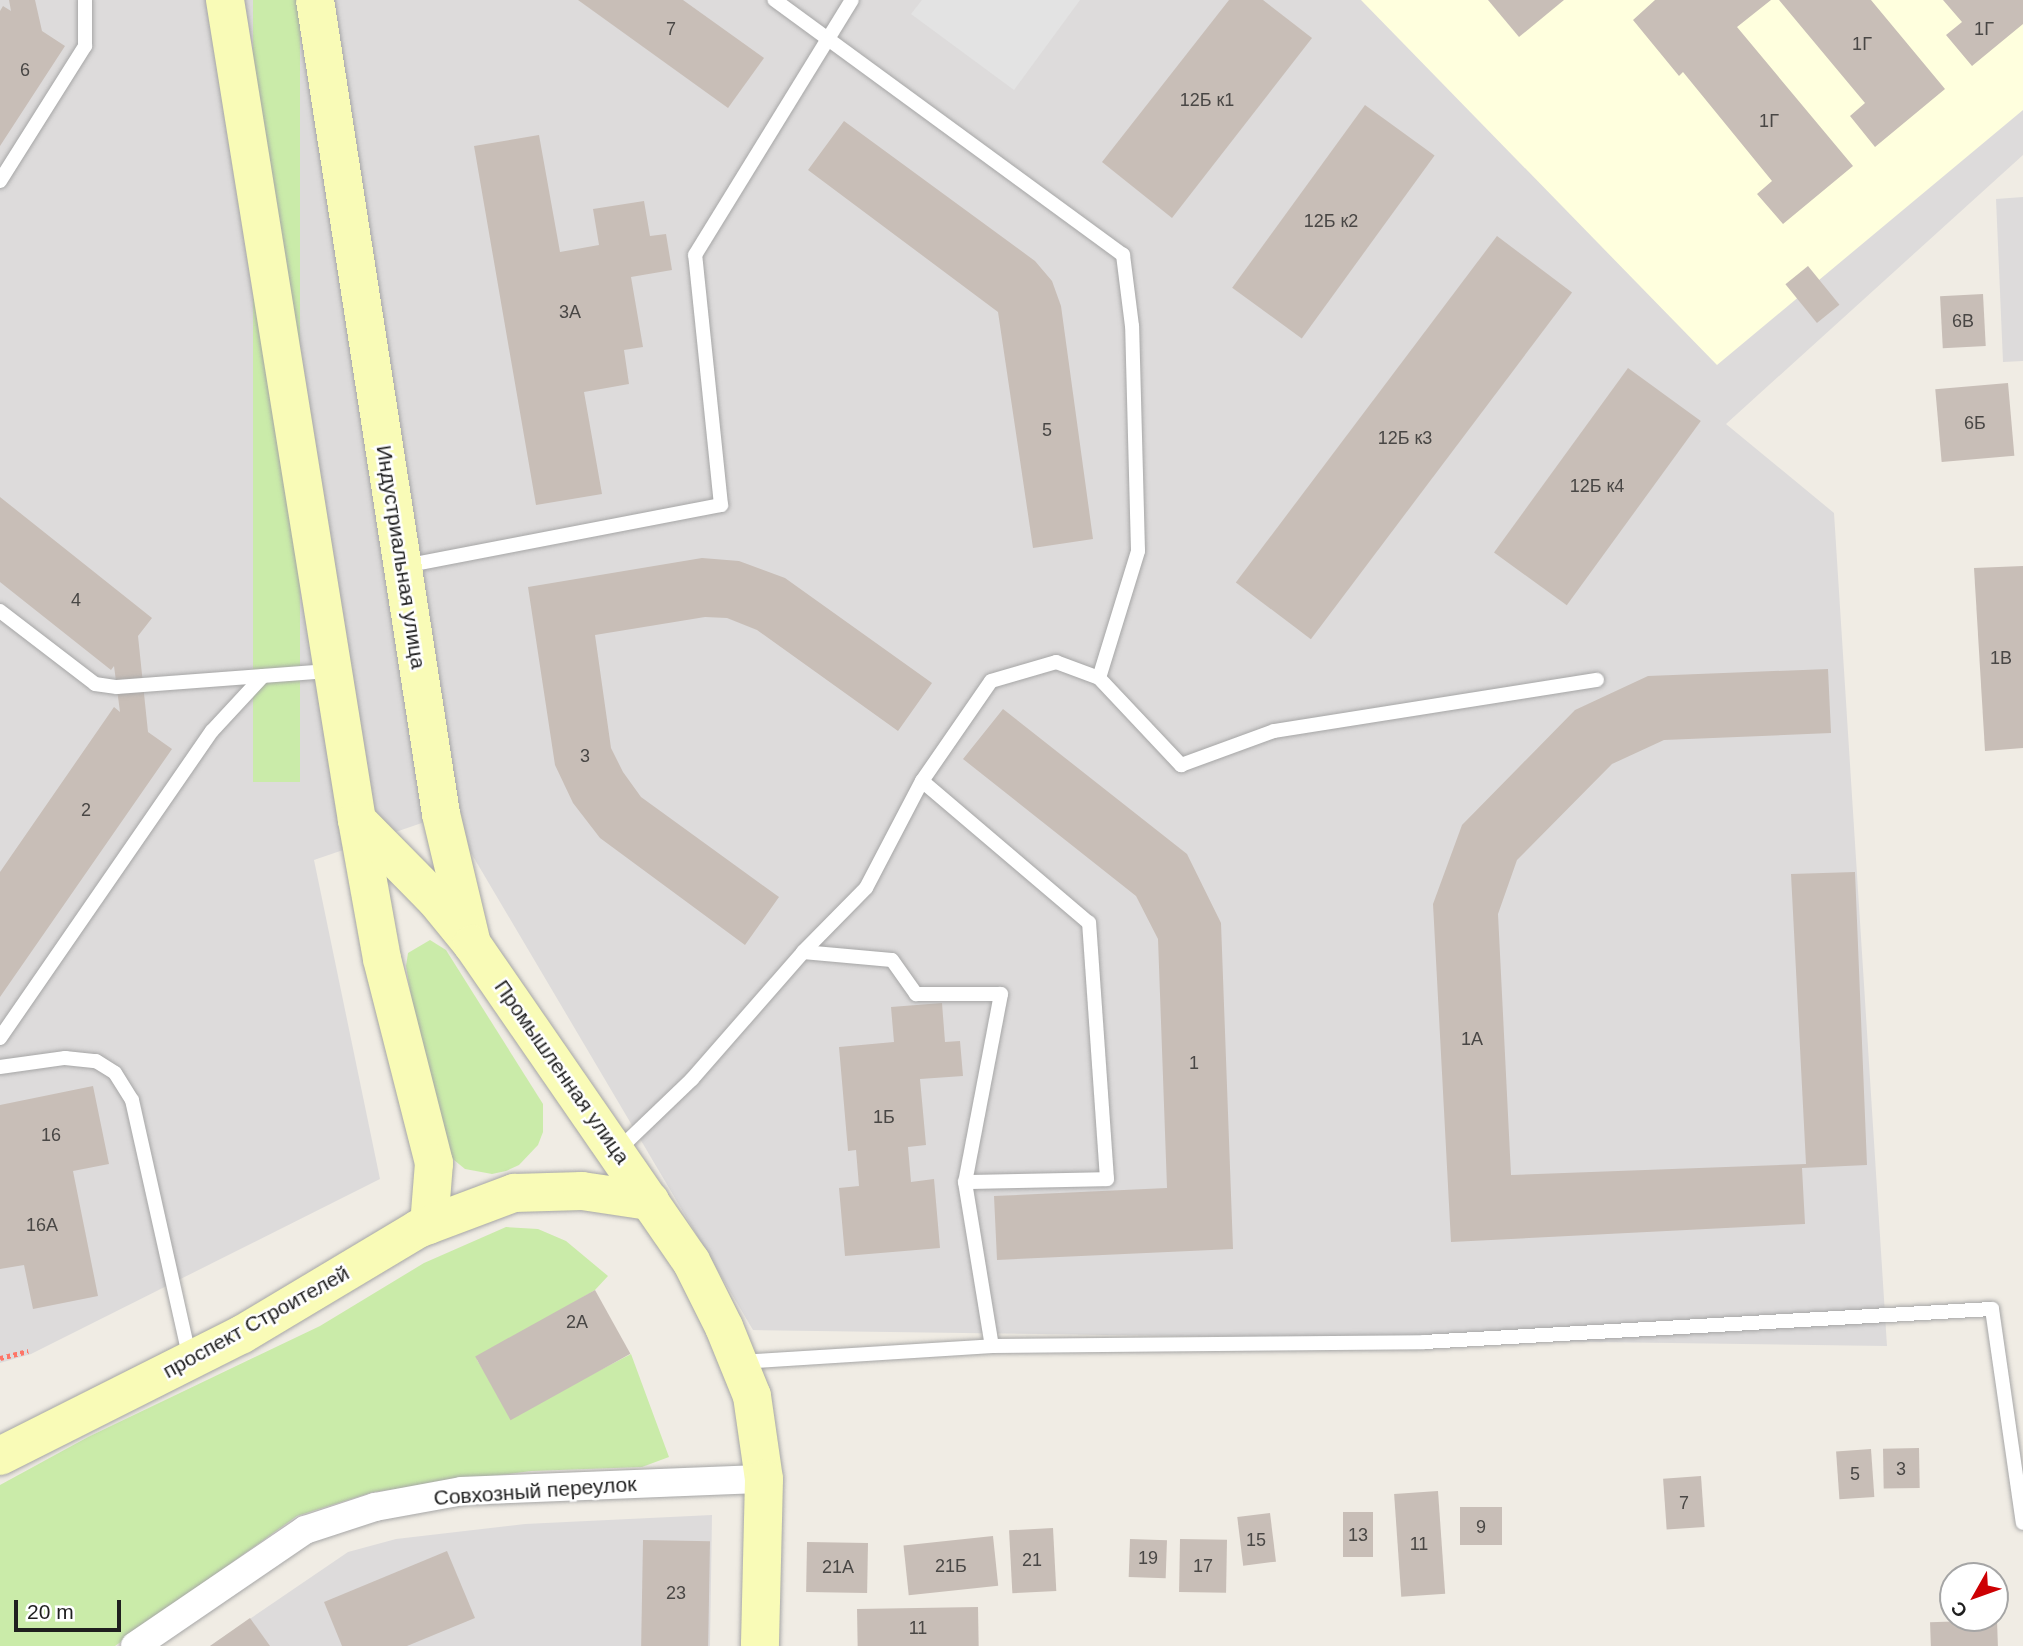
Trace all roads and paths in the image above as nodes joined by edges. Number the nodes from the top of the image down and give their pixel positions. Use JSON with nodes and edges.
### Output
{"nodes":[{"id":1,"x":85,"y":0,"type":"edge"},
{"id":2,"x":225,"y":0,"type":"edge"},
{"id":3,"x":315,"y":0,"type":"edge"},
{"id":4,"x":774,"y":0,"type":"edge"},
{"id":5,"x":852,"y":0,"type":"edge"},
{"id":6,"x":826,"y":38,"type":"junction"},
{"id":7,"x":0,"y":181,"type":"edge"},
{"id":8,"x":402,"y":566,"type":"junction"},
{"id":9,"x":0,"y":611,"type":"edge"},
{"id":10,"x":333,"y":671,"type":"junction"},
{"id":11,"x":263,"y":676,"type":"junction"},
{"id":12,"x":1099,"y":678,"type":"junction"},
{"id":13,"x":1597,"y":680,"type":"dead end"},
{"id":14,"x":922,"y":781,"type":"junction"},
{"id":15,"x":357,"y":820,"type":"junction"},
{"id":16,"x":472,"y":944,"type":"junction"},
{"id":17,"x":803,"y":952,"type":"junction"},
{"id":18,"x":0,"y":1038,"type":"edge"},
{"id":19,"x":0,"y":1067,"type":"edge"},
{"id":20,"x":619,"y":1152,"type":"junction"},
{"id":21,"x":965,"y":1182,"type":"junction"},
{"id":22,"x":514,"y":1193,"type":"joint"},
{"id":23,"x":650,"y":1201,"type":"junction"},
{"id":24,"x":429,"y":1225,"type":"junction"},
{"id":25,"x":992,"y":1346,"type":"junction"},
{"id":26,"x":28,"y":1351,"type":"dead end"},
{"id":27,"x":0,"y":1359,"type":"edge"},
{"id":28,"x":190,"y":1361,"type":"junction"},
{"id":29,"x":738,"y":1362,"type":"junction"},
{"id":30,"x":0,"y":1456,"type":"edge"},
{"id":31,"x":764,"y":1479,"type":"junction"},
{"id":32,"x":2023,"y":1523,"type":"edge"},
{"id":33,"x":135,"y":1646,"type":"edge"},
{"id":34,"x":760,"y":1646,"type":"edge"}],
"edges":[{"from":1,"to":7,"type":"lane"},
{"from":2,"to":10,"type":"main road"},
{"from":3,"to":8,"type":"main road","name":"Индустриальная улица"},
{"from":4,"to":6,"type":"lane"},
{"from":5,"to":6,"type":"lane"},
{"from":6,"to":8,"type":"lane"},
{"from":6,"to":12,"type":"lane"},
{"from":8,"to":16,"type":"main road","name":"Индустриальная улица"},
{"from":9,"to":11,"type":"lane"},
{"from":10,"to":11,"type":"lane"},
{"from":10,"to":15,"type":"main road"},
{"from":11,"to":18,"type":"lane"},
{"from":12,"to":13,"type":"lane"},
{"from":12,"to":14,"type":"lane"},
{"from":14,"to":17,"type":"lane"},
{"from":14,"to":21,"type":"lane"},
{"from":15,"to":16,"type":"main road"},
{"from":15,"to":24,"type":"main road"},
{"from":16,"to":20,"type":"main road","name":"Промышленная улица"},
{"from":17,"to":20,"type":"lane"},
{"from":17,"to":21,"type":"lane"},
{"from":19,"to":28,"type":"lane"},
{"from":20,"to":23,"type":"main road","name":"Промышленная улица"},
{"from":21,"to":25,"type":"lane"},
{"from":22,"to":23,"type":"main road","name":"Промышленная улица"},
{"from":22,"to":24,"type":"main road","name":"проспект Строителей"},
{"from":23,"to":29,"type":"main road","name":"Промышленная улица"},
{"from":24,"to":28,"type":"main road","name":"проспект Строителей"},
{"from":25,"to":29,"type":"lane"},
{"from":25,"to":32,"type":"lane"},
{"from":26,"to":27,"type":"path"},
{"from":28,"to":30,"type":"main road","name":"проспект Строителей"},
{"from":29,"to":31,"type":"main road","name":"Промышленная улица"},
{"from":31,"to":33,"type":"street","name":"Совхозный переулок"},
{"from":31,"to":34,"type":"main road","name":"Промышленная улица"}]}
